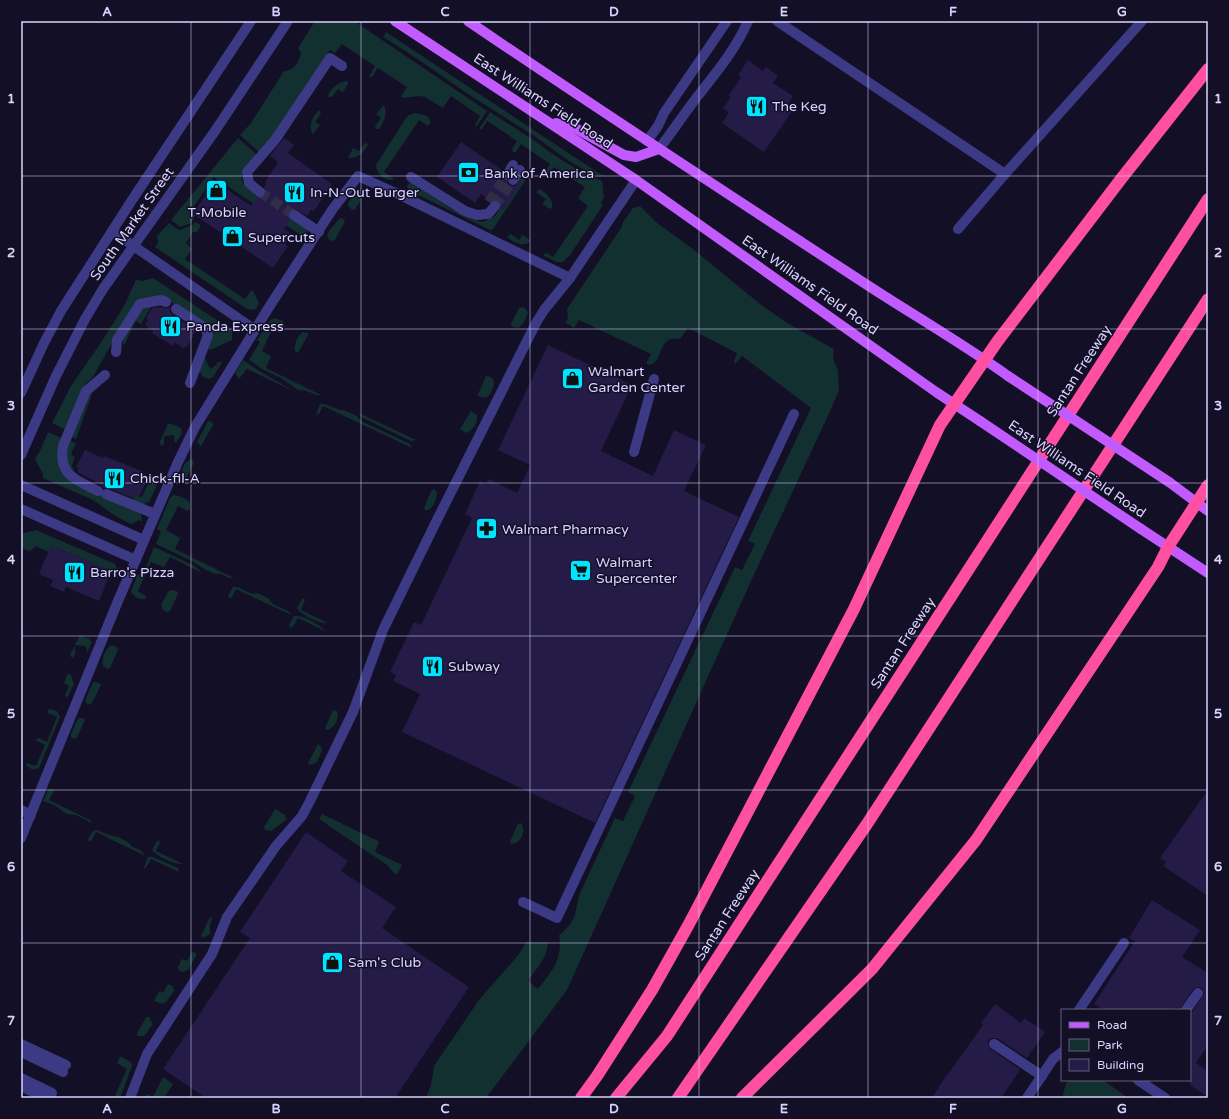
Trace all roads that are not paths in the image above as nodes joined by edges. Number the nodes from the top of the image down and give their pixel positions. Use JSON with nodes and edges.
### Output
{"nodes":[{"id":1,"x":251,"y":21,"type":"edge"},
{"id":2,"x":288,"y":21,"type":"edge"},
{"id":3,"x":395,"y":21,"type":"edge"},
{"id":4,"x":468,"y":21,"type":"edge"},
{"id":5,"x":727,"y":21,"type":"edge"},
{"id":6,"x":748,"y":21,"type":"edge"},
{"id":7,"x":777,"y":21,"type":"edge"},
{"id":8,"x":1142,"y":21,"type":"edge"},
{"id":9,"x":342,"y":66,"type":"dead end"},
{"id":10,"x":1208,"y":68,"type":"edge"},
{"id":11,"x":548,"y":122,"type":"junction"},
{"id":12,"x":647,"y":141,"type":"junction"},
{"id":13,"x":659,"y":149,"type":"junction"},
{"id":14,"x":517,"y":168,"type":"dead end"},
{"id":15,"x":1005,"y":174,"type":"junction"},
{"id":16,"x":411,"y":177,"type":"dead end"},
{"id":17,"x":510,"y":178,"type":"tunnel mouth"},
{"id":18,"x":636,"y":180,"type":"junction"},
{"id":19,"x":260,"y":192,"type":"tunnel mouth"},
{"id":20,"x":1208,"y":199,"type":"edge"},
{"id":21,"x":492,"y":204,"type":"tunnel mouth"},
{"id":22,"x":294,"y":215,"type":"tunnel mouth"},
{"id":23,"x":958,"y":228,"type":"dead end"},
{"id":24,"x":112,"y":231,"type":"junction"},
{"id":25,"x":319,"y":232,"type":"junction"},
{"id":26,"x":134,"y":246,"type":"junction"},
{"id":27,"x":570,"y":278,"type":"junction"},
{"id":28,"x":1208,"y":299,"type":"edge"},
{"id":29,"x":166,"y":302,"type":"dead end"},
{"id":30,"x":176,"y":308,"type":"dead end"},
{"id":31,"x":256,"y":330,"type":"junction"},
{"id":32,"x":116,"y":352,"type":"dead end"},
{"id":33,"x":984,"y":359,"type":"junction"},
{"id":34,"x":106,"y":375,"type":"dead end"},
{"id":35,"x":654,"y":378,"type":"dead end"},
{"id":36,"x":190,"y":383,"type":"dead end"},
{"id":37,"x":21,"y":393,"type":"edge"},
{"id":38,"x":954,"y":404,"type":"junction"},
{"id":39,"x":794,"y":414,"type":"dead end"},
{"id":40,"x":634,"y":452,"type":"dead end"},
{"id":41,"x":21,"y":455,"type":"edge"},
{"id":42,"x":21,"y":485,"type":"edge"},
{"id":43,"x":1208,"y":485,"type":"edge"},
{"id":44,"x":1197,"y":503,"type":"junction"},
{"id":45,"x":21,"y":509,"type":"edge"},
{"id":46,"x":1208,"y":511,"type":"edge"},
{"id":47,"x":155,"y":514,"type":"junction"},
{"id":48,"x":144,"y":540,"type":"junction"},
{"id":49,"x":1168,"y":547,"type":"junction"},
{"id":50,"x":136,"y":560,"type":"junction"},
{"id":51,"x":1208,"y":573,"type":"edge"},
{"id":52,"x":21,"y":810,"type":"edge"},
{"id":53,"x":31,"y":815,"type":"junction"},
{"id":54,"x":21,"y":838,"type":"edge"},
{"id":55,"x":523,"y":902,"type":"dead end"},
{"id":56,"x":1124,"y":942,"type":"dead end"},
{"id":57,"x":1198,"y":993,"type":"dead end"},
{"id":58,"x":1080,"y":1009,"type":"edge"},
{"id":59,"x":1187,"y":1009,"type":"edge"},
{"id":60,"x":21,"y":1044,"type":"edge"},
{"id":61,"x":994,"y":1044,"type":"dead end"},
{"id":62,"x":21,"y":1052,"type":"edge"},
{"id":63,"x":1061,"y":1053,"type":"edge"},
{"id":64,"x":21,"y":1059,"type":"edge"},
{"id":65,"x":63,"y":1072,"type":"junction"},
{"id":66,"x":1042,"y":1076,"type":"junction"},
{"id":67,"x":21,"y":1078,"type":"edge"},
{"id":68,"x":1140,"y":1081,"type":"edge"},
{"id":69,"x":21,"y":1086,"type":"edge"},
{"id":70,"x":21,"y":1094,"type":"edge"},
{"id":71,"x":48,"y":1096,"type":"edge"},
{"id":72,"x":30,"y":1098,"type":"edge"},
{"id":73,"x":130,"y":1098,"type":"edge"},
{"id":74,"x":581,"y":1098,"type":"edge"},
{"id":75,"x":616,"y":1098,"type":"edge"},
{"id":76,"x":678,"y":1098,"type":"edge"},
{"id":77,"x":742,"y":1098,"type":"edge"},
{"id":78,"x":1027,"y":1098,"type":"edge"},
{"id":79,"x":1165,"y":1098,"type":"edge"}],
"edges":[{"from":1,"to":24,"type":"street","name":"South Market Street"},
{"from":2,"to":26,"type":"street","name":"South Market Street"},
{"from":3,"to":11,"type":"main road","name":"East Williams Field Road"},
{"from":4,"to":12,"type":"main road","name":"East Williams Field Road"},
{"from":5,"to":12,"type":"street"},
{"from":6,"to":13,"type":"street"},
{"from":7,"to":15,"type":"street"},
{"from":8,"to":15,"type":"street"},
{"from":9,"to":19,"type":"street"},
{"from":10,"to":33,"type":"highway"},
{"from":11,"to":13,"type":"main road"},
{"from":11,"to":18,"type":"main road","name":"East Williams Field Road"},
{"from":12,"to":13,"type":"main road","name":"East Williams Field Road"},
{"from":13,"to":33,"type":"main road","name":"East Williams Field Road"},
{"from":14,"to":17,"type":"street"},
{"from":15,"to":23,"type":"street"},
{"from":16,"to":21,"type":"street"},
{"from":18,"to":27,"type":"street"},
{"from":18,"to":38,"type":"main road","name":"East Williams Field Road"},
{"from":20,"to":75,"type":"highway","name":"Santan Freeway"},
{"from":22,"to":25,"type":"street"},
{"from":24,"to":26,"type":"street"},
{"from":24,"to":37,"type":"street","name":"South Market Street"},
{"from":25,"to":27,"type":"street"},
{"from":25,"to":31,"type":"street"},
{"from":26,"to":31,"type":"street"},
{"from":26,"to":41,"type":"street","name":"South Market Street"},
{"from":27,"to":73,"type":"street"},
{"from":28,"to":76,"type":"highway"},
{"from":29,"to":32,"type":"street"},
{"from":30,"to":36,"type":"street"},
{"from":31,"to":47,"type":"street"},
{"from":33,"to":38,"type":"highway"},
{"from":33,"to":44,"type":"main road","name":"East Williams Field Road","bridge":true},
{"from":34,"to":47,"type":"street"},
{"from":35,"to":40,"type":"street"},
{"from":38,"to":49,"type":"main road","name":"East Williams Field Road","bridge":true},
{"from":38,"to":74,"type":"highway"},
{"from":39,"to":55,"type":"street"},
{"from":42,"to":48,"type":"street"},
{"from":43,"to":44,"type":"highway"},
{"from":44,"to":46,"type":"main road","name":"East Williams Field Road"},
{"from":44,"to":49,"type":"highway"},
{"from":45,"to":50,"type":"street"},
{"from":47,"to":48,"type":"street"},
{"from":48,"to":50,"type":"street"},
{"from":49,"to":51,"type":"main road","name":"East Williams Field Road"},
{"from":49,"to":77,"type":"highway"},
{"from":50,"to":53,"type":"street"},
{"from":52,"to":53,"type":"street"},
{"from":53,"to":54,"type":"street"},
{"from":56,"to":58,"type":"street"},
{"from":57,"to":59,"type":"street"},
{"from":60,"to":65,"type":"street"},
{"from":61,"to":66,"type":"street"},
{"from":62,"to":65,"type":"street"},
{"from":63,"to":66,"type":"street"},
{"from":64,"to":65,"type":"street"},
{"from":66,"to":78,"type":"street"},
{"from":67,"to":71,"type":"street"},
{"from":68,"to":79,"type":"street"},
{"from":69,"to":71,"type":"street"},
{"from":70,"to":72,"type":"street"}]}
